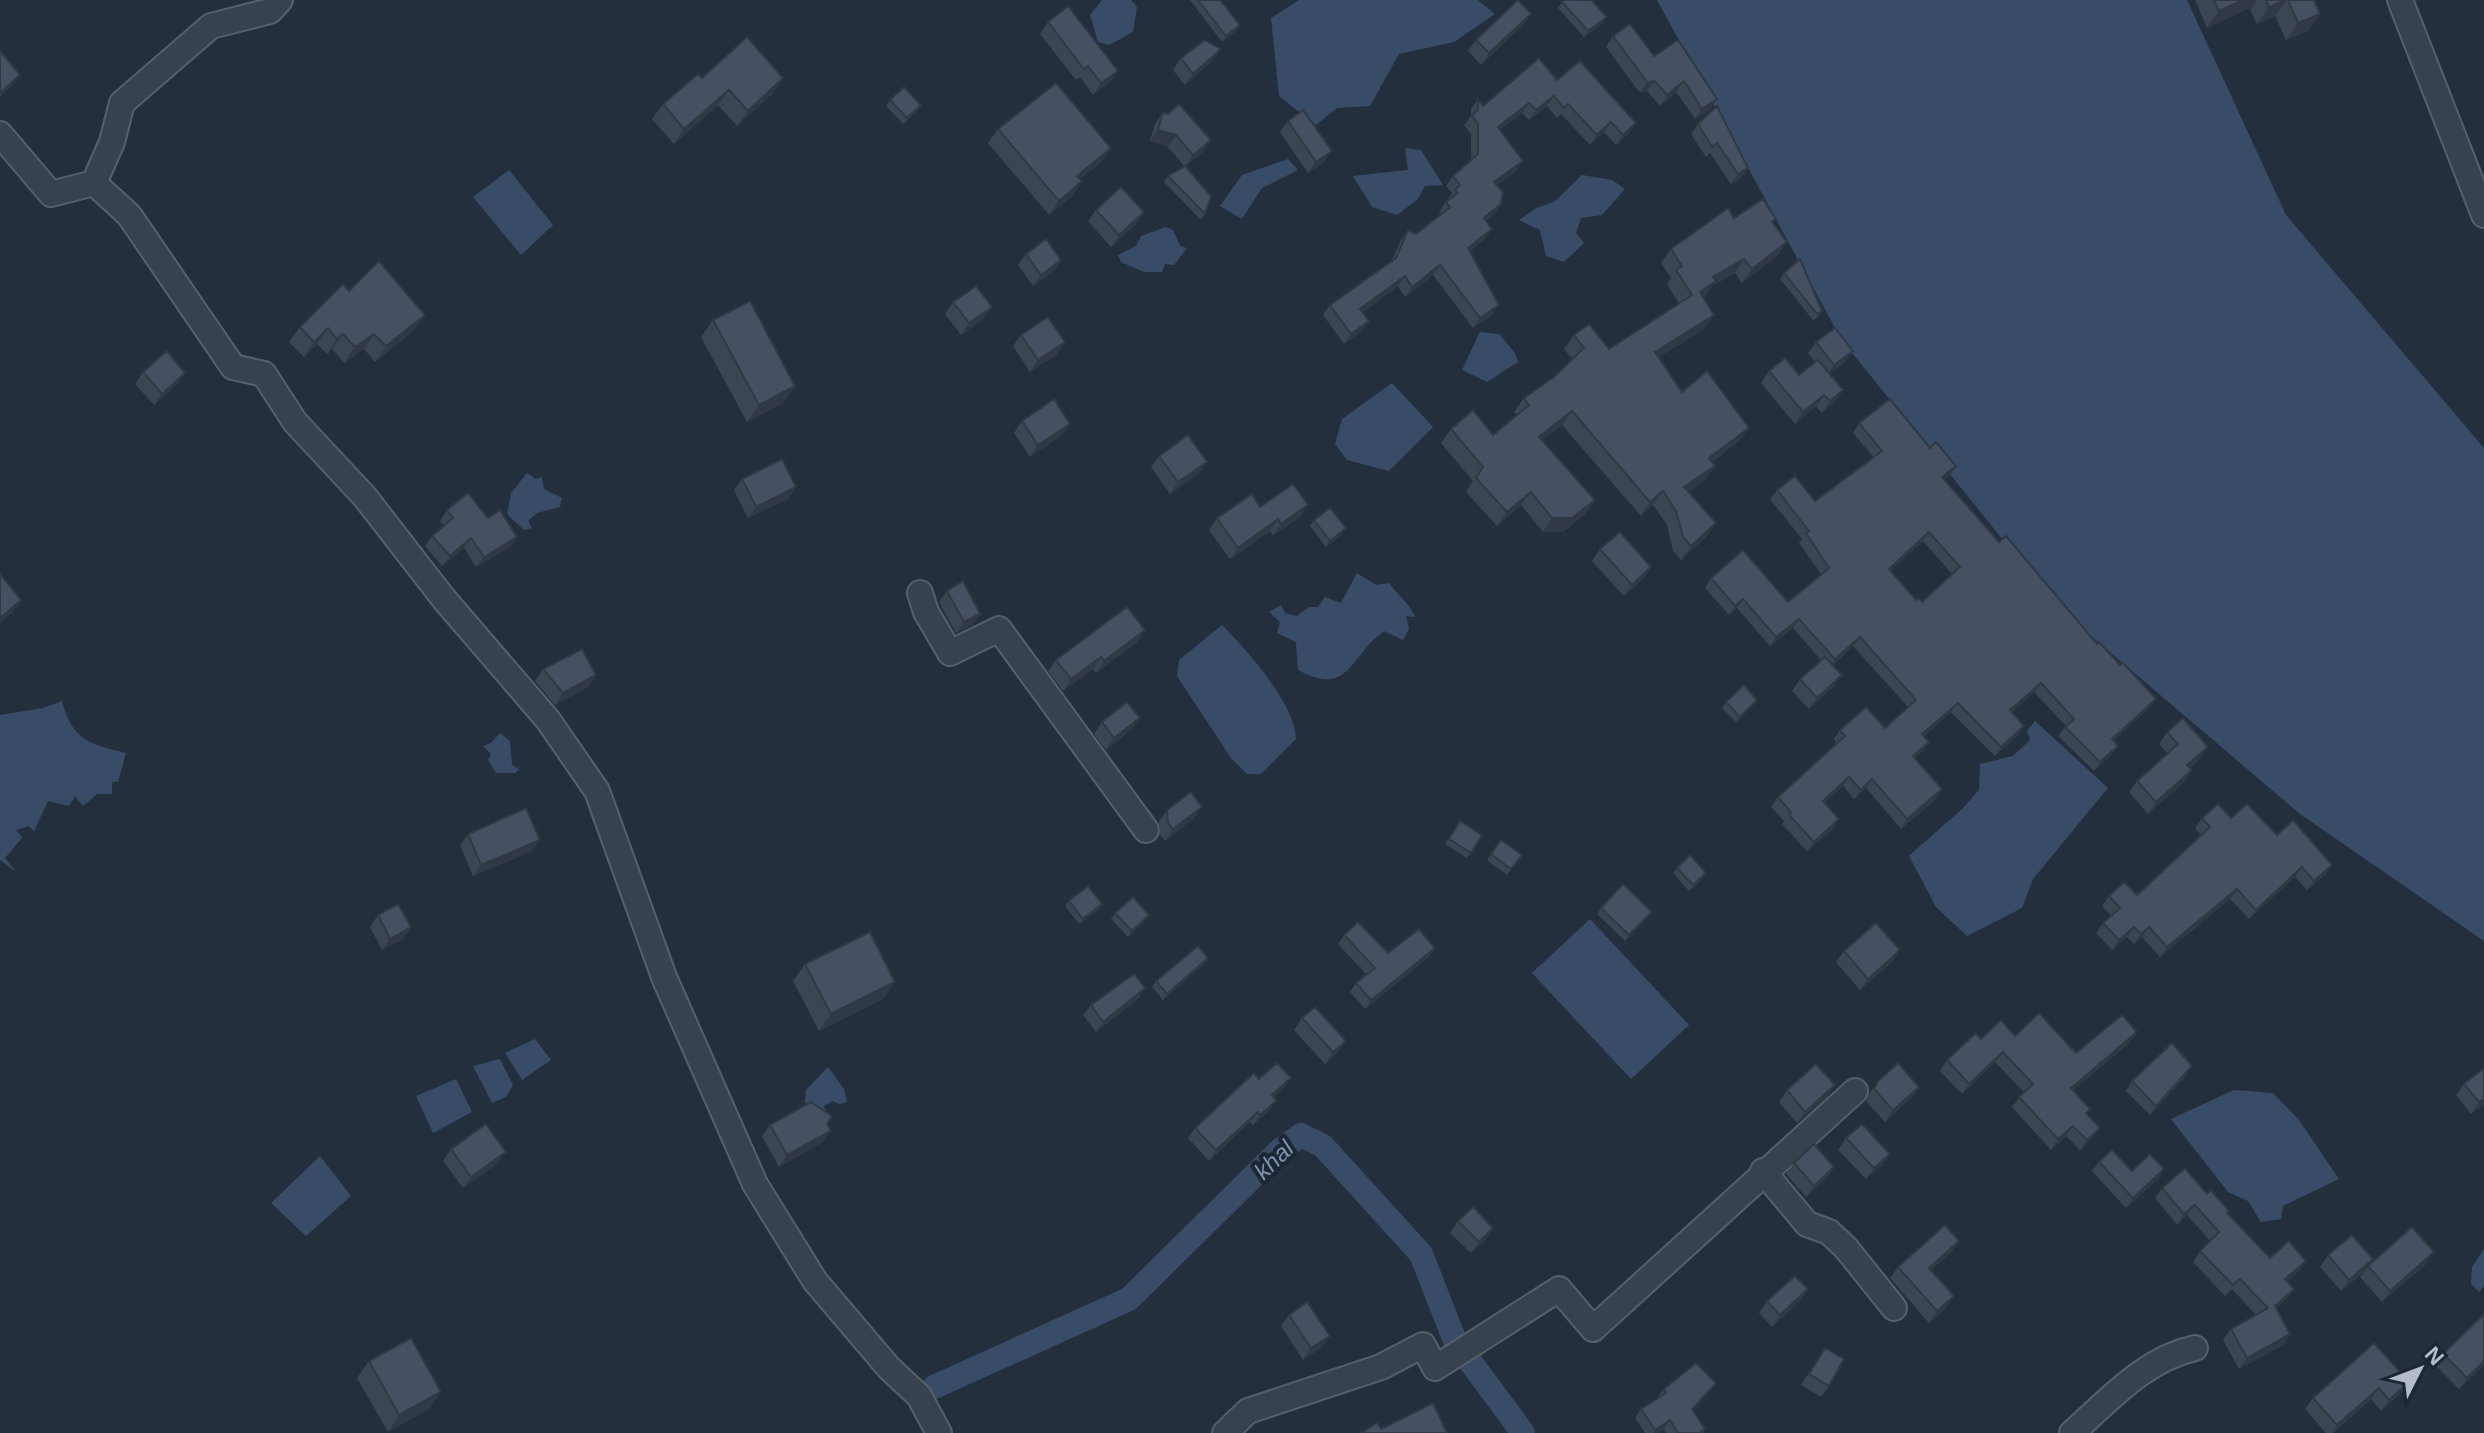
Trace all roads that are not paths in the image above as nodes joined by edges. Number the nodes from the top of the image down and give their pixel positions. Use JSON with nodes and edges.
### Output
{"nodes":[{"id":1,"x":280,"y":0,"type":"edge"},
{"id":2,"x":2400,"y":0,"type":"edge"},
{"id":3,"x":0,"y":134,"type":"edge"},
{"id":4,"x":94,"y":183,"type":"junction"},
{"id":5,"x":2484,"y":215,"type":"edge"},
{"id":6,"x":920,"y":593,"type":"dead end"},
{"id":7,"x":1146,"y":830,"type":"dead end"},
{"id":8,"x":1855,"y":1091,"type":"dead end"},
{"id":9,"x":1763,"y":1171,"type":"junction"},
{"id":10,"x":1894,"y":1308,"type":"dead end"},
{"id":11,"x":2195,"y":1348,"type":"dead end"},
{"id":12,"x":939,"y":1433,"type":"edge"},
{"id":13,"x":1225,"y":1433,"type":"edge"},
{"id":14,"x":2072,"y":1433,"type":"edge"}],
"edges":[{"from":1,"to":4,"type":"street"},
{"from":2,"to":5,"type":"street"},
{"from":3,"to":4,"type":"street"},
{"from":4,"to":12,"type":"street"},
{"from":6,"to":7,"type":"street"},
{"from":8,"to":9,"type":"street"},
{"from":9,"to":10,"type":"street"},
{"from":9,"to":13,"type":"street"},
{"from":11,"to":14,"type":"street"}]}
